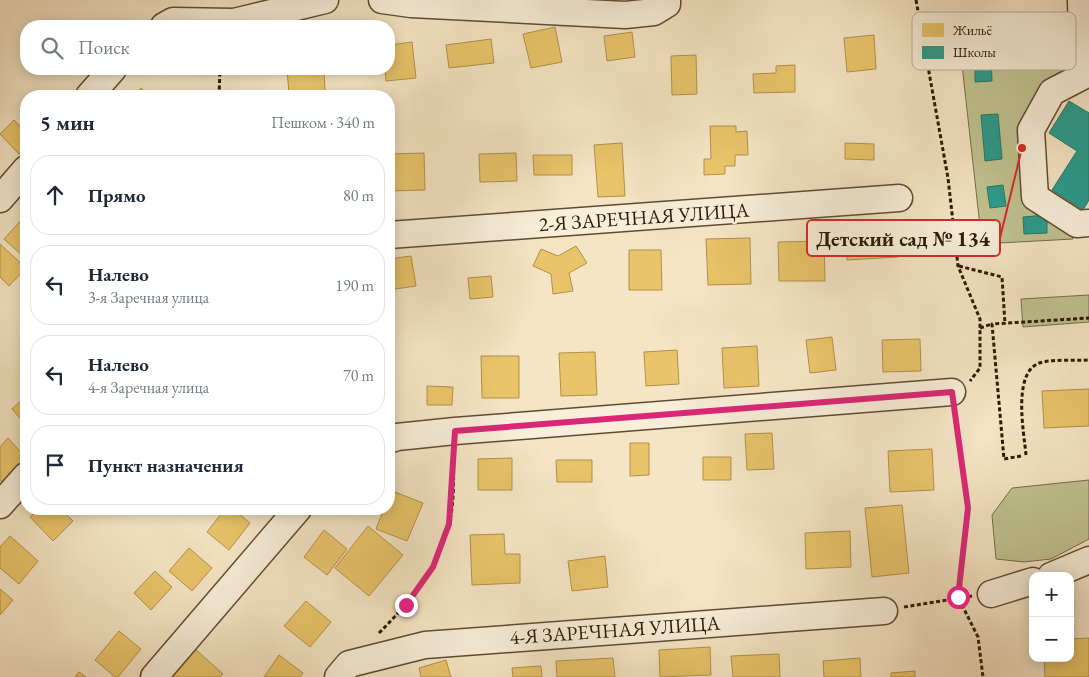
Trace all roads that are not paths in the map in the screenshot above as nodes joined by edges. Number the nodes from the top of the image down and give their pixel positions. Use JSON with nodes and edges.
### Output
{"nodes":[{"id":1,"x":325,"y":0,"type":"edge"},
{"id":2,"x":382,"y":0,"type":"edge"},
{"id":3,"x":668,"y":0,"type":"edge"},
{"id":4,"x":1081,"y":0,"type":"edge"},
{"id":5,"x":242,"y":20,"type":"edge"},
{"id":6,"x":1086,"y":63,"type":"edge"},
{"id":7,"x":108,"y":75,"type":"edge"},
{"id":8,"x":94,"y":90,"type":"edge"},
{"id":9,"x":20,"y":176,"type":"edge"},
{"id":10,"x":899,"y":198,"type":"dead end"},
{"id":11,"x":0,"y":199,"type":"edge"},
{"id":12,"x":1089,"y":223,"type":"edge"},
{"id":13,"x":395,"y":235,"type":"edge"},
{"id":14,"x":952,"y":392,"type":"road end"},
{"id":15,"x":395,"y":438,"type":"edge"},
{"id":16,"x":20,"y":483,"type":"edge"},
{"id":17,"x":0,"y":505,"type":"edge"},
{"id":18,"x":293,"y":515,"type":"edge"},
{"id":19,"x":1089,"y":560,"type":"edge"},
{"id":20,"x":1060,"y":572,"type":"edge"},
{"id":21,"x":1029,"y":582,"type":"edge"},
{"id":22,"x":991,"y":594,"type":"road end"},
{"id":23,"x":884,"y":611,"type":"road end"},
{"id":24,"x":154,"y":677,"type":"edge"},
{"id":25,"x":338,"y":677,"type":"edge"}],
"edges":[{"from":1,"to":5,"type":"street"},
{"from":2,"to":3,"type":"street"},
{"from":4,"to":6,"type":"street"},
{"from":6,"to":12,"type":"street"},
{"from":7,"to":8,"type":"street"},
{"from":9,"to":11,"type":"street"},
{"from":10,"to":13,"type":"street","name":"2-Я ЗАРЕЧНАЯ УЛИЦА"},
{"from":14,"to":15,"type":"street"},
{"from":16,"to":17,"type":"street"},
{"from":18,"to":24,"type":"street"},
{"from":19,"to":20,"type":"street"},
{"from":21,"to":22,"type":"street"},
{"from":23,"to":25,"type":"street","name":"4-Я ЗАРЕЧНАЯ УЛИЦА"}]}
